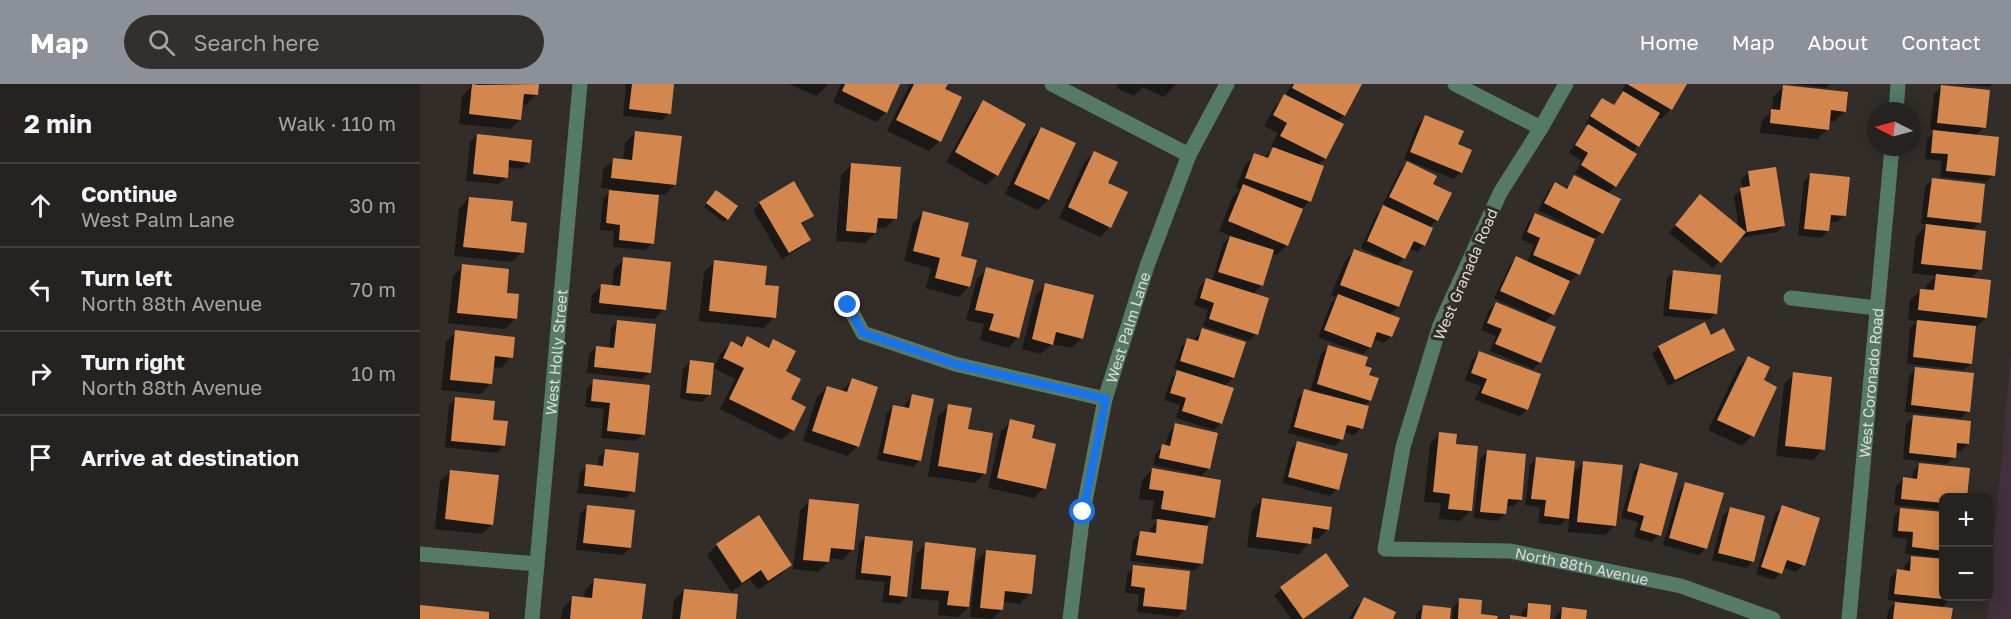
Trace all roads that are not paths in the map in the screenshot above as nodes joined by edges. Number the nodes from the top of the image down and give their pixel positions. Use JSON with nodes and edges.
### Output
{"nodes":[{"id":1,"x":580,"y":84,"type":"edge"},
{"id":2,"x":1052,"y":84,"type":"edge"},
{"id":3,"x":1227,"y":84,"type":"edge"},
{"id":4,"x":1455,"y":84,"type":"edge"},
{"id":5,"x":1566,"y":84,"type":"edge"},
{"id":6,"x":1898,"y":84,"type":"edge"},
{"id":7,"x":1897,"y":102,"type":"edge"},
{"id":8,"x":1542,"y":128,"type":"junction"},
{"id":9,"x":1189,"y":155,"type":"junction"},
{"id":10,"x":1891,"y":156,"type":"edge"},
{"id":11,"x":1791,"y":298,"type":"dead end"},
{"id":12,"x":848,"y":305,"type":"dead end"},
{"id":13,"x":1877,"y":308,"type":"junction"},
{"id":14,"x":1106,"y":399,"type":"junction"},
{"id":15,"x":1385,"y":549,"type":"joint"},
{"id":16,"x":420,"y":554,"type":"edge"},
{"id":17,"x":537,"y":564,"type":"junction"},
{"id":18,"x":532,"y":619,"type":"edge"},
{"id":19,"x":1070,"y":619,"type":"edge"},
{"id":20,"x":1773,"y":619,"type":"edge"},
{"id":21,"x":1849,"y":619,"type":"edge"}],
"edges":[{"from":1,"to":17,"type":"street","name":"West Holly Street"},
{"from":2,"to":9,"type":"street"},
{"from":3,"to":9,"type":"street","name":"West Palm Lane"},
{"from":4,"to":8,"type":"street"},
{"from":5,"to":8,"type":"street","name":"West Granada Road"},
{"from":6,"to":7,"type":"street"},
{"from":8,"to":15,"type":"street","name":"West Granada Road"},
{"from":9,"to":14,"type":"street","name":"West Palm Lane"},
{"from":10,"to":13,"type":"street","name":"West Coronado Road"},
{"from":11,"to":13,"type":"street"},
{"from":12,"to":14,"type":"street"},
{"from":13,"to":21,"type":"street","name":"West Coronado Road"},
{"from":14,"to":19,"type":"street","name":"West Palm Lane"},
{"from":15,"to":20,"type":"street","name":"North 88th Avenue"},
{"from":16,"to":17,"type":"street"},
{"from":17,"to":18,"type":"street","name":"West Holly Street"}]}
